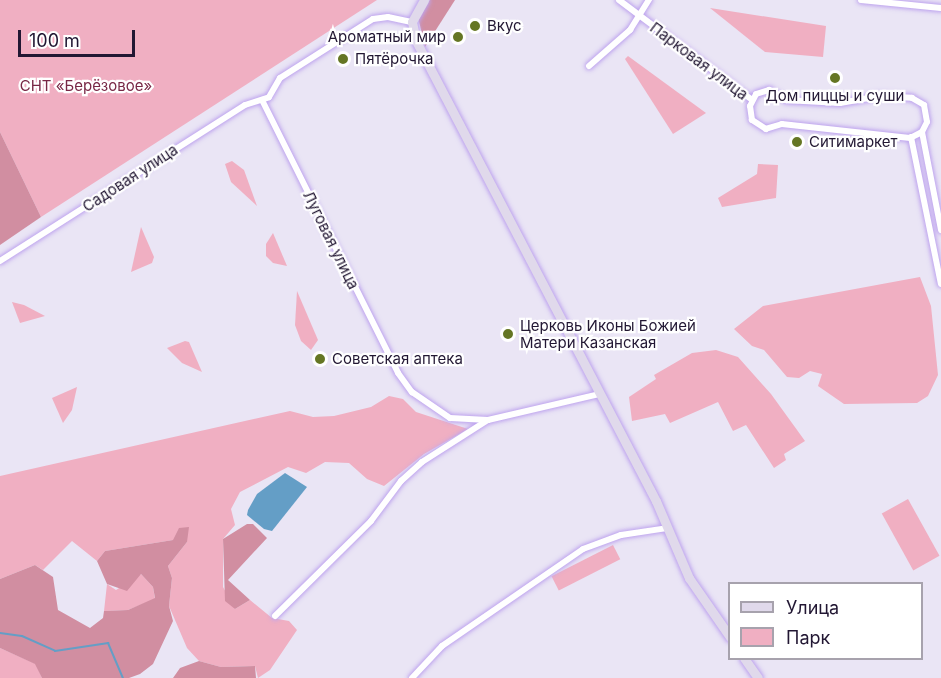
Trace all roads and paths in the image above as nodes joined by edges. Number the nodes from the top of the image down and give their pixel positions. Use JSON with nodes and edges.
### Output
{"nodes":[{"id":1,"x":424,"y":0,"type":"edge"},
{"id":2,"x":619,"y":0,"type":"edge"},
{"id":3,"x":649,"y":0,"type":"edge"},
{"id":4,"x":861,"y":0,"type":"edge"},
{"id":5,"x":941,"y":8,"type":"edge"},
{"id":6,"x":640,"y":17,"type":"junction"},
{"id":7,"x":412,"y":22,"type":"junction"},
{"id":8,"x":589,"y":66,"type":"dead end"},
{"id":9,"x":262,"y":100,"type":"junction"},
{"id":10,"x":752,"y":100,"type":"junction"},
{"id":11,"x":922,"y":132,"type":"junction"},
{"id":12,"x":909,"y":138,"type":"junction"},
{"id":13,"x":941,"y":230,"type":"edge"},
{"id":14,"x":0,"y":261,"type":"edge"},
{"id":15,"x":941,"y":284,"type":"edge"},
{"id":16,"x":600,"y":394,"type":"junction"},
{"id":17,"x":488,"y":420,"type":"junction"},
{"id":18,"x":668,"y":528,"type":"junction"},
{"id":19,"x":275,"y":616,"type":"dead end"},
{"id":20,"x":728,"y":636,"type":"edge"},
{"id":21,"x":745,"y":660,"type":"edge"},
{"id":22,"x":412,"y":678,"type":"edge"},
{"id":23,"x":758,"y":678,"type":"edge"}],
"edges":[{"from":1,"to":7,"type":"street"},
{"from":2,"to":6,"type":"street","name":"Парковая улица"},
{"from":3,"to":6,"type":"street"},
{"from":4,"to":5,"type":"street"},
{"from":6,"to":8,"type":"street"},
{"from":6,"to":10,"type":"street","name":"Парковая улица"},
{"from":7,"to":9,"type":"street"},
{"from":7,"to":16,"type":"street"},
{"from":9,"to":14,"type":"street","name":"Садовая улица"},
{"from":9,"to":17,"type":"street","name":"Луговая улица"},
{"from":10,"to":11,"type":"street"},
{"from":10,"to":12,"type":"street","name":"Парковая улица"},
{"from":11,"to":12,"type":"street"},
{"from":11,"to":13,"type":"street"},
{"from":12,"to":15,"type":"street"},
{"from":16,"to":17,"type":"street"},
{"from":16,"to":18,"type":"street"},
{"from":17,"to":19,"type":"street"},
{"from":18,"to":20,"type":"street"},
{"from":18,"to":22,"type":"street"},
{"from":21,"to":23,"type":"street"}]}
